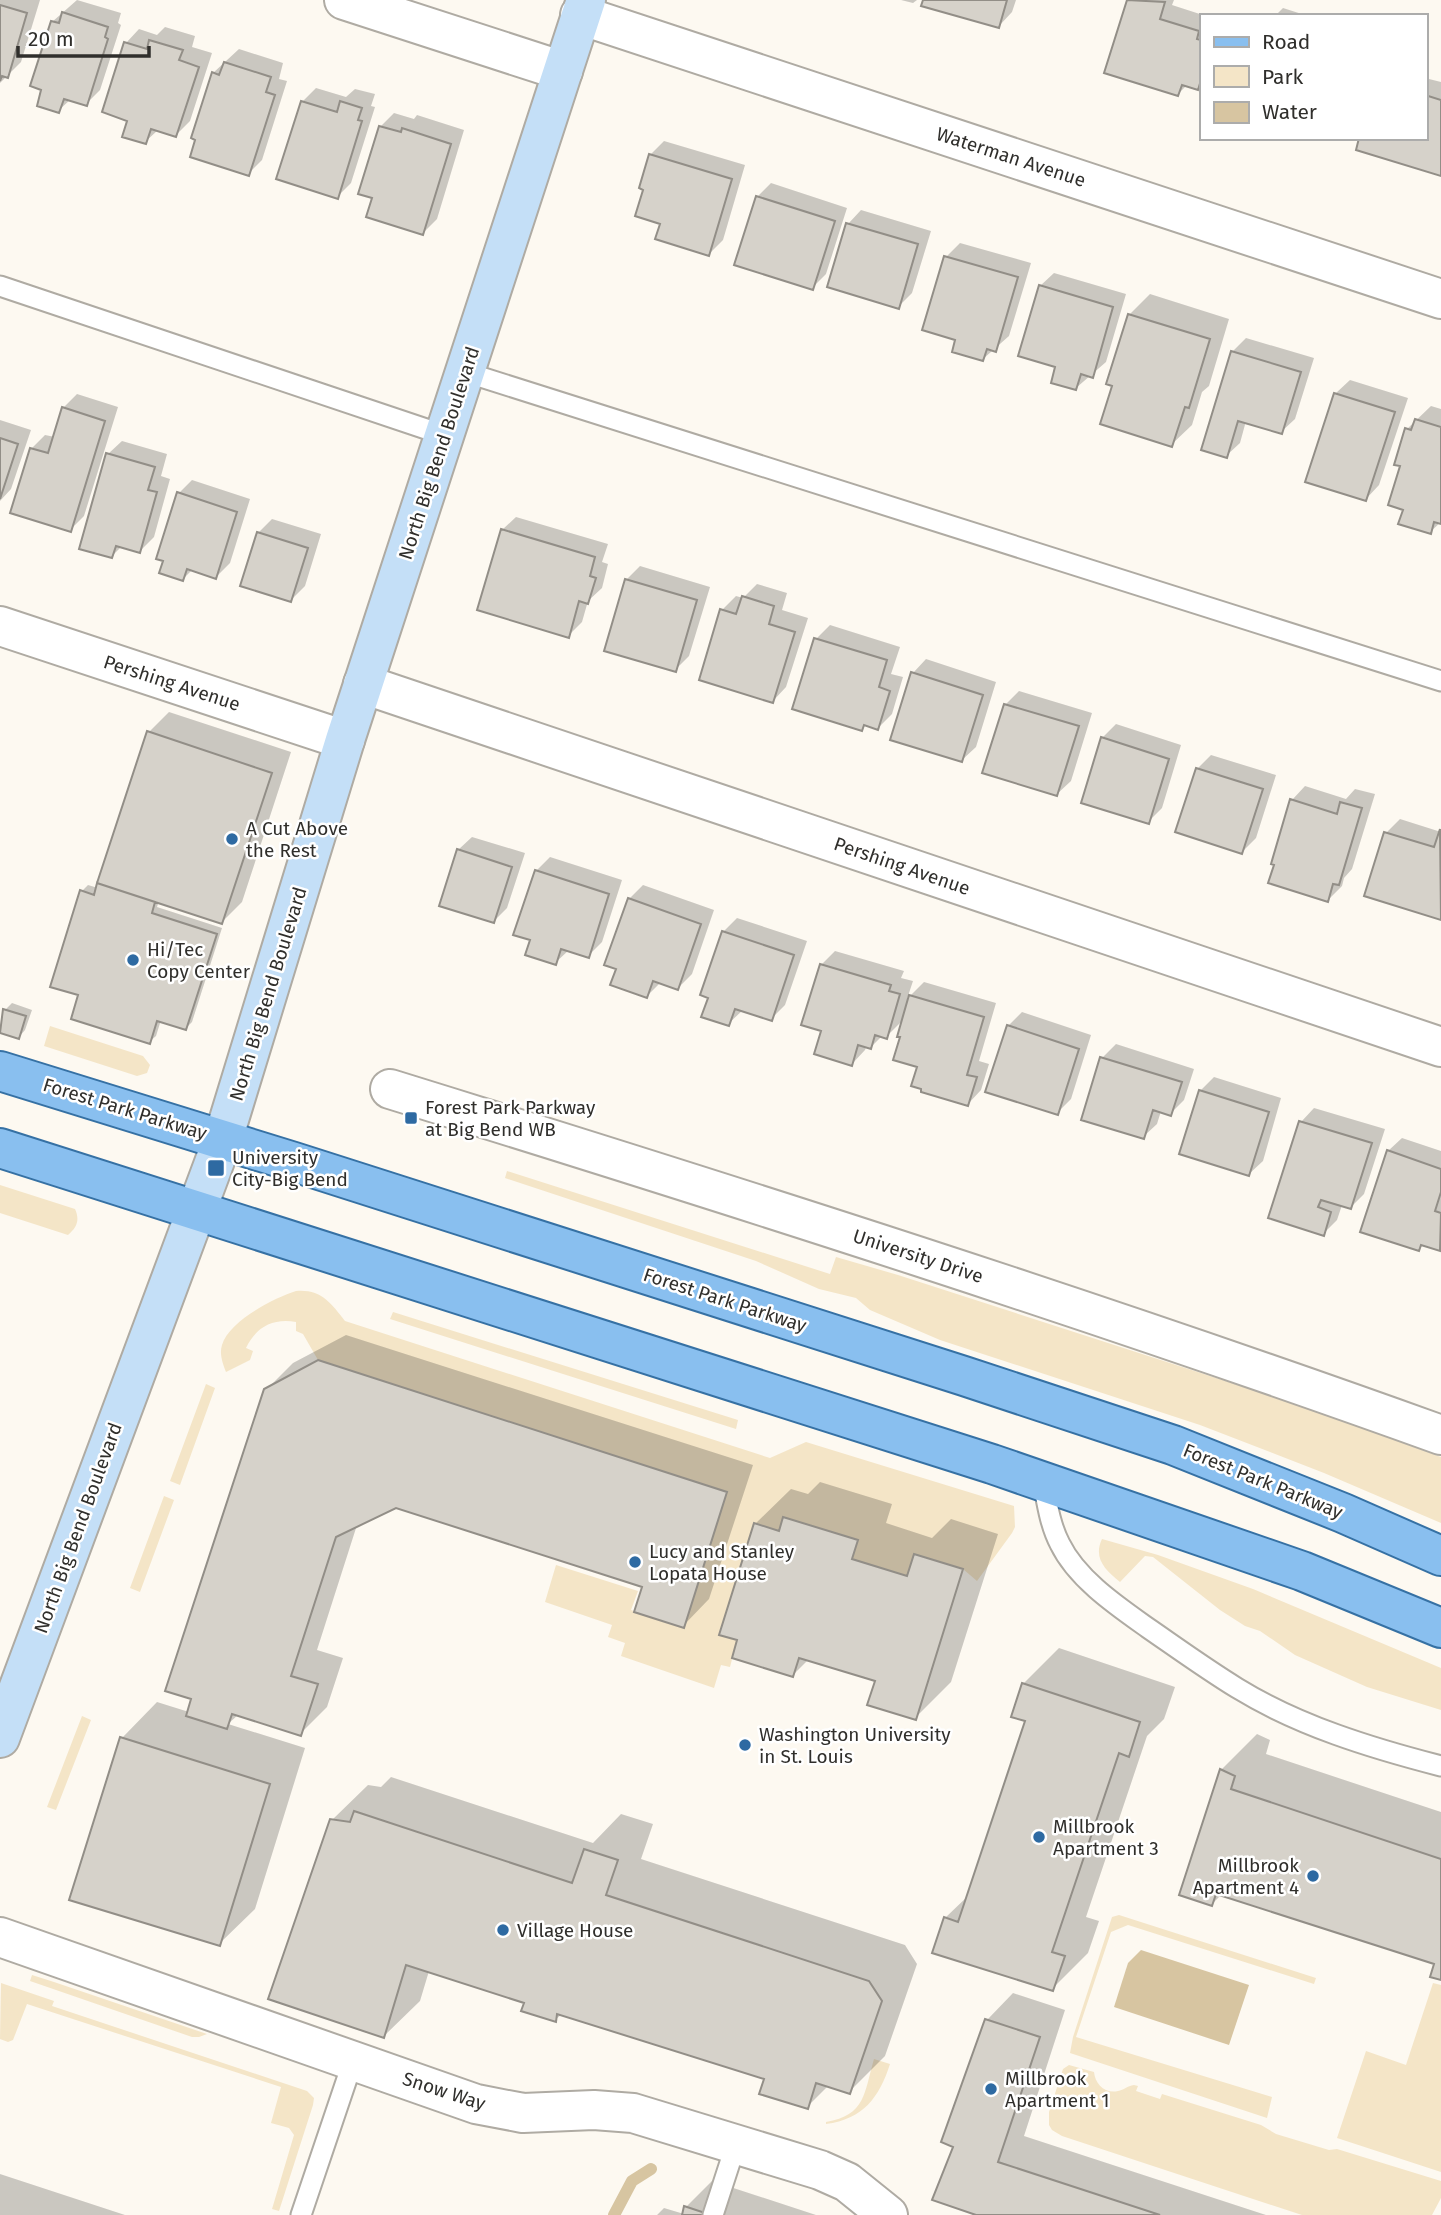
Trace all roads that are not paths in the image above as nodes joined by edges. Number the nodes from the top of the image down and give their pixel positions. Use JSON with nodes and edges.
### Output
{"nodes":[{"id":1,"x":344,"y":0,"type":"edge"},
{"id":2,"x":583,"y":8,"type":"edge"},
{"id":3,"x":563,"y":71,"type":"junction"},
{"id":4,"x":0,"y":286,"type":"edge"},
{"id":5,"x":1441,"y":299,"type":"edge"},
{"id":6,"x":465,"y":372,"type":"junction"},
{"id":7,"x":444,"y":435,"type":"junction"},
{"id":8,"x":0,"y":626,"type":"edge"},
{"id":9,"x":1441,"y":681,"type":"edge"},
{"id":10,"x":363,"y":684,"type":"junction"},
{"id":11,"x":345,"y":740,"type":"junction"},
{"id":12,"x":1441,"y":1047,"type":"edge"},
{"id":13,"x":0,"y":1071,"type":"edge"},
{"id":14,"x":390,"y":1089,"type":"dead end"},
{"id":15,"x":223,"y":1139,"type":"junction"},
{"id":16,"x":0,"y":1148,"type":"edge"},
{"id":17,"x":197,"y":1210,"type":"junction"},
{"id":18,"x":1441,"y":1435,"type":"edge"},
{"id":19,"x":1043,"y":1482,"type":"junction"},
{"id":20,"x":1441,"y":1556,"type":"edge"},
{"id":21,"x":1441,"y":1628,"type":"edge"},
{"id":22,"x":3,"y":1723,"type":"edge"},
{"id":23,"x":1441,"y":1766,"type":"edge"},
{"id":24,"x":0,"y":1937,"type":"edge"},
{"id":25,"x":353,"y":2060,"type":"junction"},
{"id":26,"x":736,"y":2144,"type":"junction"},
{"id":27,"x":302,"y":2215,"type":"edge"},
{"id":28,"x":713,"y":2215,"type":"edge"},
{"id":29,"x":888,"y":2215,"type":"edge"}],
"edges":[{"from":1,"to":3,"type":"street"},
{"from":2,"to":3,"type":"main road","name":"North Big Bend Boulevard"},
{"from":2,"to":5,"type":"street","name":"Waterman Avenue"},
{"from":3,"to":6,"type":"main road","name":"North Big Bend Boulevard"},
{"from":4,"to":7,"type":"lane"},
{"from":6,"to":7,"type":"main road","name":"North Big Bend Boulevard"},
{"from":6,"to":9,"type":"lane"},
{"from":7,"to":10,"type":"main road","name":"North Big Bend Boulevard"},
{"from":8,"to":11,"type":"street","name":"Pershing Avenue"},
{"from":10,"to":11,"type":"main road","name":"North Big Bend Boulevard"},
{"from":10,"to":12,"type":"street","name":"Pershing Avenue"},
{"from":11,"to":15,"type":"main road","name":"North Big Bend Boulevard"},
{"from":13,"to":15,"type":"main road","name":"Forest Park Parkway"},
{"from":14,"to":18,"type":"street","name":"University Drive"},
{"from":15,"to":17,"type":"main road","name":"North Big Bend Boulevard"},
{"from":15,"to":20,"type":"main road","name":"Forest Park Parkway"},
{"from":16,"to":17,"type":"main road"},
{"from":17,"to":19,"type":"main road"},
{"from":17,"to":22,"type":"main road","name":"North Big Bend Boulevard"},
{"from":19,"to":21,"type":"main road"},
{"from":19,"to":23,"type":"lane"},
{"from":24,"to":25,"type":"street","name":"Snow Way"},
{"from":25,"to":26,"type":"street","name":"Snow Way"},
{"from":25,"to":27,"type":"lane"},
{"from":26,"to":28,"type":"lane"},
{"from":26,"to":29,"type":"street","name":"Snow Way"}]}
